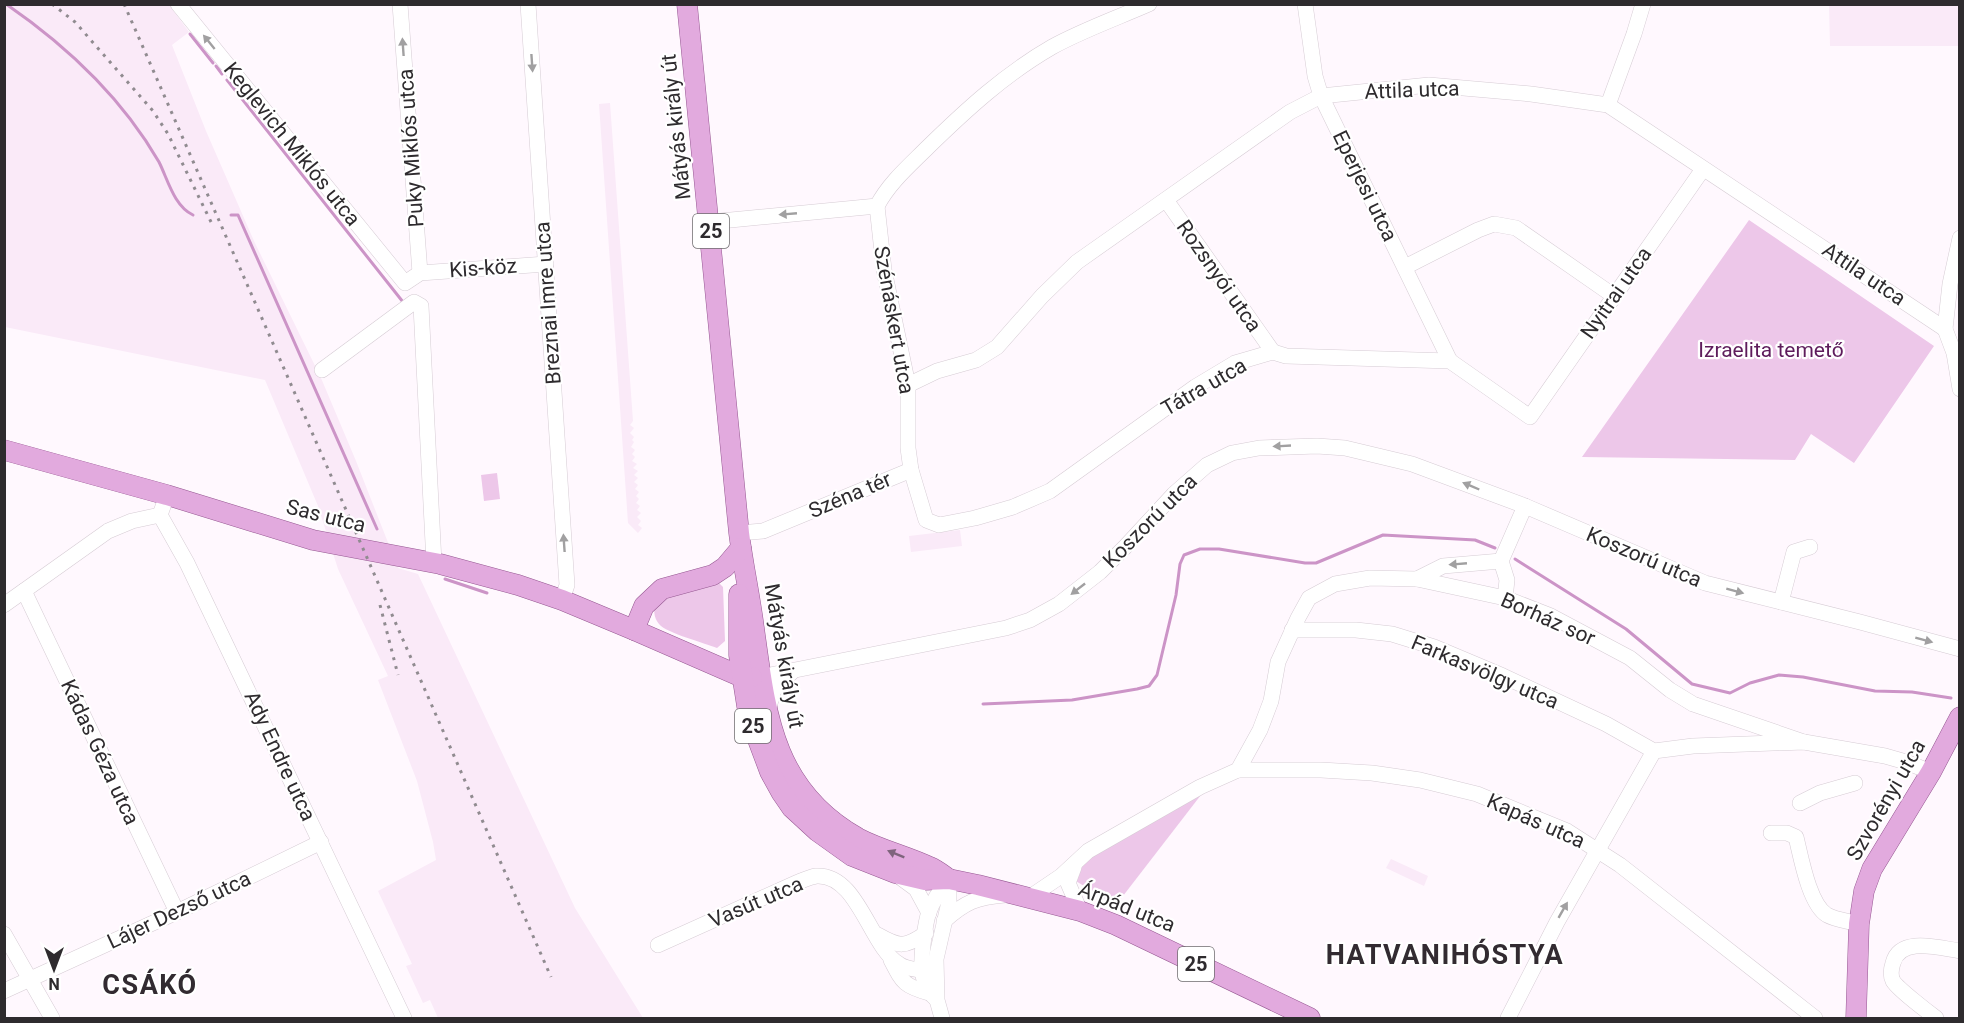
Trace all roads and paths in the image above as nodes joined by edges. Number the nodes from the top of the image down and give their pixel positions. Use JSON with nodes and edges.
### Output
{"nodes":[{"id":1,"x":178,"y":4,"type":"edge"},
{"id":2,"x":400,"y":4,"type":"edge"},
{"id":3,"x":528,"y":4,"type":"edge"},
{"id":4,"x":687,"y":4,"type":"edge"},
{"id":5,"x":1149,"y":4,"type":"edge"},
{"id":6,"x":1305,"y":4,"type":"edge"},
{"id":7,"x":1643,"y":4,"type":"edge"},
{"id":8,"x":1321,"y":96,"type":"junction"},
{"id":9,"x":1608,"y":105,"type":"junction"},
{"id":10,"x":1703,"y":169,"type":"junction"},
{"id":11,"x":1166,"y":200,"type":"junction"},
{"id":12,"x":877,"y":206,"type":"junction"},
{"id":13,"x":710,"y":222,"type":"junction"},
{"id":14,"x":1959,"y":238,"type":"edge"},
{"id":15,"x":546,"y":264,"type":"junction"},
{"id":16,"x":1405,"y":267,"type":"junction"},
{"id":17,"x":420,"y":273,"type":"junction"},
{"id":18,"x":1614,"y":296,"type":"junction"},
{"id":19,"x":1945,"y":329,"type":"junction"},
{"id":20,"x":1273,"y":352,"type":"junction"},
{"id":21,"x":1450,"y":361,"type":"junction"},
{"id":22,"x":322,"y":370,"type":"dead end"},
{"id":23,"x":908,"y":385,"type":"junction"},
{"id":24,"x":1959,"y":389,"type":"edge"},
{"id":25,"x":4,"y":450,"type":"edge"},
{"id":26,"x":911,"y":470,"type":"junction"},
{"id":27,"x":167,"y":495,"type":"junction"},
{"id":28,"x":1525,"y":507,"type":"junction"},
{"id":29,"x":160,"y":515,"type":"junction"},
{"id":30,"x":926,"y":520,"type":"joint"},
{"id":31,"x":1810,"y":547,"type":"dead end"},
{"id":32,"x":741,"y":550,"type":"junction"},
{"id":33,"x":1501,"y":561,"type":"junction"},
{"id":34,"x":434,"y":563,"type":"junction"},
{"id":35,"x":713,"y":574,"type":"junction"},
{"id":36,"x":1417,"y":579,"type":"junction"},
{"id":37,"x":740,"y":589,"type":"junction"},
{"id":38,"x":24,"y":591,"type":"junction"},
{"id":39,"x":1505,"y":598,"type":"junction"},
{"id":40,"x":562,"y":600,"type":"junction"},
{"id":41,"x":1781,"y":602,"type":"junction"},
{"id":42,"x":4,"y":605,"type":"edge"},
{"id":43,"x":634,"y":630,"type":"junction"},
{"id":44,"x":1292,"y":630,"type":"junction"},
{"id":45,"x":1959,"y":649,"type":"edge"},
{"id":46,"x":793,"y":671,"type":"junction"},
{"id":47,"x":751,"y":677,"type":"junction"},
{"id":48,"x":767,"y":714,"type":"junction"},
{"id":49,"x":1959,"y":717,"type":"edge"},
{"id":50,"x":1804,"y":742,"type":"junction"},
{"id":51,"x":1654,"y":751,"type":"junction"},
{"id":52,"x":1238,"y":770,"type":"junction"},
{"id":53,"x":1931,"y":772,"type":"junction"},
{"id":54,"x":1855,"y":783,"type":"dead end"},
{"id":55,"x":1800,"y":803,"type":"dead end"},
{"id":56,"x":1771,"y":834,"type":"dead end"},
{"id":57,"x":321,"y":842,"type":"junction"},
{"id":58,"x":1598,"y":850,"type":"junction"},
{"id":59,"x":1076,"y":863,"type":"junction"},
{"id":60,"x":895,"y":873,"type":"junction"},
{"id":61,"x":949,"y":879,"type":"junction"},
{"id":62,"x":1024,"y":896,"type":"junction"},
{"id":63,"x":1080,"y":911,"type":"junction"},
{"id":64,"x":177,"y":912,"type":"junction"},
{"id":65,"x":929,"y":913,"type":"junction"},
{"id":66,"x":944,"y":921,"type":"junction"},
{"id":67,"x":1859,"y":924,"type":"junction"},
{"id":68,"x":875,"y":933,"type":"junction"},
{"id":69,"x":926,"y":933,"type":"junction"},
{"id":70,"x":4,"y":934,"type":"edge"},
{"id":71,"x":658,"y":945,"type":"dead end"},
{"id":72,"x":1959,"y":951,"type":"edge"},
{"id":73,"x":890,"y":958,"type":"junction"},
{"id":74,"x":936,"y":959,"type":"junction"},
{"id":75,"x":921,"y":970,"type":"junction"},
{"id":76,"x":30,"y":980,"type":"junction"},
{"id":77,"x":4,"y":991,"type":"edge"},
{"id":78,"x":934,"y":994,"type":"junction"},
{"id":79,"x":52,"y":1018,"type":"edge"},
{"id":80,"x":404,"y":1018,"type":"edge"},
{"id":81,"x":942,"y":1018,"type":"edge"},
{"id":82,"x":1311,"y":1018,"type":"edge"},
{"id":83,"x":1508,"y":1018,"type":"edge"},
{"id":84,"x":1815,"y":1018,"type":"edge"},
{"id":85,"x":1856,"y":1018,"type":"edge"},
{"id":86,"x":1936,"y":1018,"type":"edge"}],
"edges":[{"from":17,"to":1,"type":"street","name":"Keglevich Miklós utca","one_way":true},
{"from":17,"to":2,"type":"street","name":"Puky Miklós utca","one_way":true},
{"from":3,"to":15,"type":"street","name":"Breznai Imre utca","one_way":true},
{"from":4,"to":13,"type":"main road","name":"Mátyás király út","number":"25"},
{"from":5,"to":12,"type":"street"},
{"from":6,"to":8,"type":"street","name":"Eperjesi utca"},
{"from":7,"to":9,"type":"street"},
{"from":8,"to":9,"type":"street","name":"Attila utca"},
{"from":8,"to":11,"type":"street","name":"Attila utca"},
{"from":8,"to":16,"type":"street","name":"Eperjesi utca"},
{"from":9,"to":10,"type":"street","name":"Attila utca"},
{"from":10,"to":18,"type":"street","name":"Nyitrai utca"},
{"from":10,"to":19,"type":"street","name":"Attila utca"},
{"from":11,"to":20,"type":"street","name":"Rozsnyói utca"},
{"from":11,"to":23,"type":"street","name":"Attila utca"},
{"from":12,"to":13,"type":"street","one_way":true},
{"from":12,"to":23,"type":"street","name":"Szénáskert utca"},
{"from":13,"to":32,"type":"main road","name":"Mátyás király út","number":"25"},
{"from":14,"to":19,"type":"street"},
{"from":15,"to":17,"type":"street","name":"Kis-köz"},
{"from":40,"to":15,"type":"street","name":"Breznai Imre utca","one_way":true},
{"from":16,"to":18,"type":"street"},
{"from":16,"to":21,"type":"street","name":"Eperjesi utca"},
{"from":18,"to":21,"type":"street","name":"Nyitrai utca"},
{"from":19,"to":24,"type":"street"},
{"from":20,"to":21,"type":"street","name":"Tátra utca"},
{"from":20,"to":30,"type":"street","name":"Tátra utca"},
{"from":22,"to":34,"type":"street"},
{"from":23,"to":26,"type":"street","name":"Szénáskert utca"},
{"from":25,"to":27,"type":"main road","name":"Sas utca"},
{"from":26,"to":30,"type":"street","name":"Széna tér"},
{"from":26,"to":32,"type":"street","name":"Széna tér"},
{"from":27,"to":29,"type":"street"},
{"from":27,"to":34,"type":"main road","name":"Sas utca"},
{"from":28,"to":33,"type":"street"},
{"from":28,"to":41,"type":"street","name":"Koszorú utca","one_way":true},
{"from":28,"to":46,"type":"street","name":"Koszorú utca","one_way":true},
{"from":29,"to":38,"type":"street"},
{"from":29,"to":57,"type":"street","name":"Ady Endre utca"},
{"from":31,"to":41,"type":"street"},
{"from":32,"to":35,"type":"main road"},
{"from":32,"to":37,"type":"main road","name":"Mátyás király út","number":"25"},
{"from":32,"to":47,"type":"main road","name":"Mátyás király út","number":"25"},
{"from":33,"to":36,"type":"street","one_way":true},
{"from":33,"to":39,"type":"street"},
{"from":34,"to":40,"type":"main road","name":"Sas utca"},
{"from":35,"to":37,"type":"main road"},
{"from":35,"to":43,"type":"main road"},
{"from":36,"to":39,"type":"street","name":"Borház sor"},
{"from":36,"to":44,"type":"street","name":"Borház sor"},
{"from":37,"to":47,"type":"main road","name":"Mátyás király út","number":"25"},
{"from":38,"to":42,"type":"street"},
{"from":38,"to":64,"type":"street","name":"Kádas Géza utca"},
{"from":39,"to":50,"type":"street","name":"Borház sor"},
{"from":40,"to":43,"type":"main road","name":"Sas utca"},
{"from":41,"to":45,"type":"street","name":"Koszorú utca","one_way":true},
{"from":43,"to":47,"type":"main road","name":"Sas utca"},
{"from":44,"to":51,"type":"street","name":"Farkasvölgy utca"},
{"from":44,"to":52,"type":"street"},
{"from":46,"to":47,"type":"street","name":"Koszorú utca"},
{"from":46,"to":48,"type":"street"},
{"from":47,"to":48,"type":"main road","name":"Mátyás király út","number":"25"},
{"from":47,"to":60,"type":"main road","name":"Mátyás király út","number":"25"},
{"from":61,"to":48,"type":"main road","name":"Mátyás király út","number":"25","one_way":true},
{"from":49,"to":53,"type":"main road","name":"Szvorényi utca"},
{"from":50,"to":51,"type":"street"},
{"from":50,"to":53,"type":"street"},
{"from":51,"to":58,"type":"street"},
{"from":52,"to":58,"type":"street","name":"Kapás utca"},
{"from":52,"to":59,"type":"street"},
{"from":53,"to":67,"type":"main road","name":"Szvorényi utca"},
{"from":54,"to":55,"type":"street"},
{"from":56,"to":67,"type":"street"},
{"from":57,"to":64,"type":"street","name":"Lájer Dezső utca"},
{"from":57,"to":80,"type":"street","name":"Ady Endre utca"},
{"from":83,"to":58,"type":"street","one_way":true},
{"from":58,"to":84,"type":"street","name":"Kapás utca"},
{"from":59,"to":62,"type":"street"},
{"from":59,"to":63,"type":"street"},
{"from":60,"to":61,"type":"main road","name":"Mátyás király út","number":"25"},
{"from":60,"to":65,"type":"street"},
{"from":61,"to":62,"type":"main road","name":"Árpád utca","number":"25"},
{"from":61,"to":65,"type":"street"},
{"from":61,"to":66,"type":"street"},
{"from":62,"to":63,"type":"main road","name":"Árpád utca","number":"25"},
{"from":62,"to":66,"type":"street"},
{"from":63,"to":82,"type":"main road","name":"Árpád utca","number":"25"},
{"from":64,"to":76,"type":"street","name":"Lájer Dezső utca"},
{"from":65,"to":69,"type":"street"},
{"from":66,"to":74,"type":"street"},
{"from":67,"to":85,"type":"main road","name":"Szvorényi utca"},
{"from":68,"to":69,"type":"street"},
{"from":68,"to":71,"type":"street","name":"Vasút utca"},
{"from":68,"to":73,"type":"street","name":"Vasút utca"},
{"from":69,"to":75,"type":"street"},
{"from":70,"to":76,"type":"street"},
{"from":72,"to":86,"type":"street"},
{"from":73,"to":75,"type":"street"},
{"from":73,"to":78,"type":"street","name":"Vasút utca"},
{"from":74,"to":75,"type":"street"},
{"from":74,"to":78,"type":"street"},
{"from":75,"to":78,"type":"street"},
{"from":76,"to":77,"type":"street","name":"Lájer Dezső utca"},
{"from":76,"to":79,"type":"street"},
{"from":78,"to":81,"type":"street"}]}
